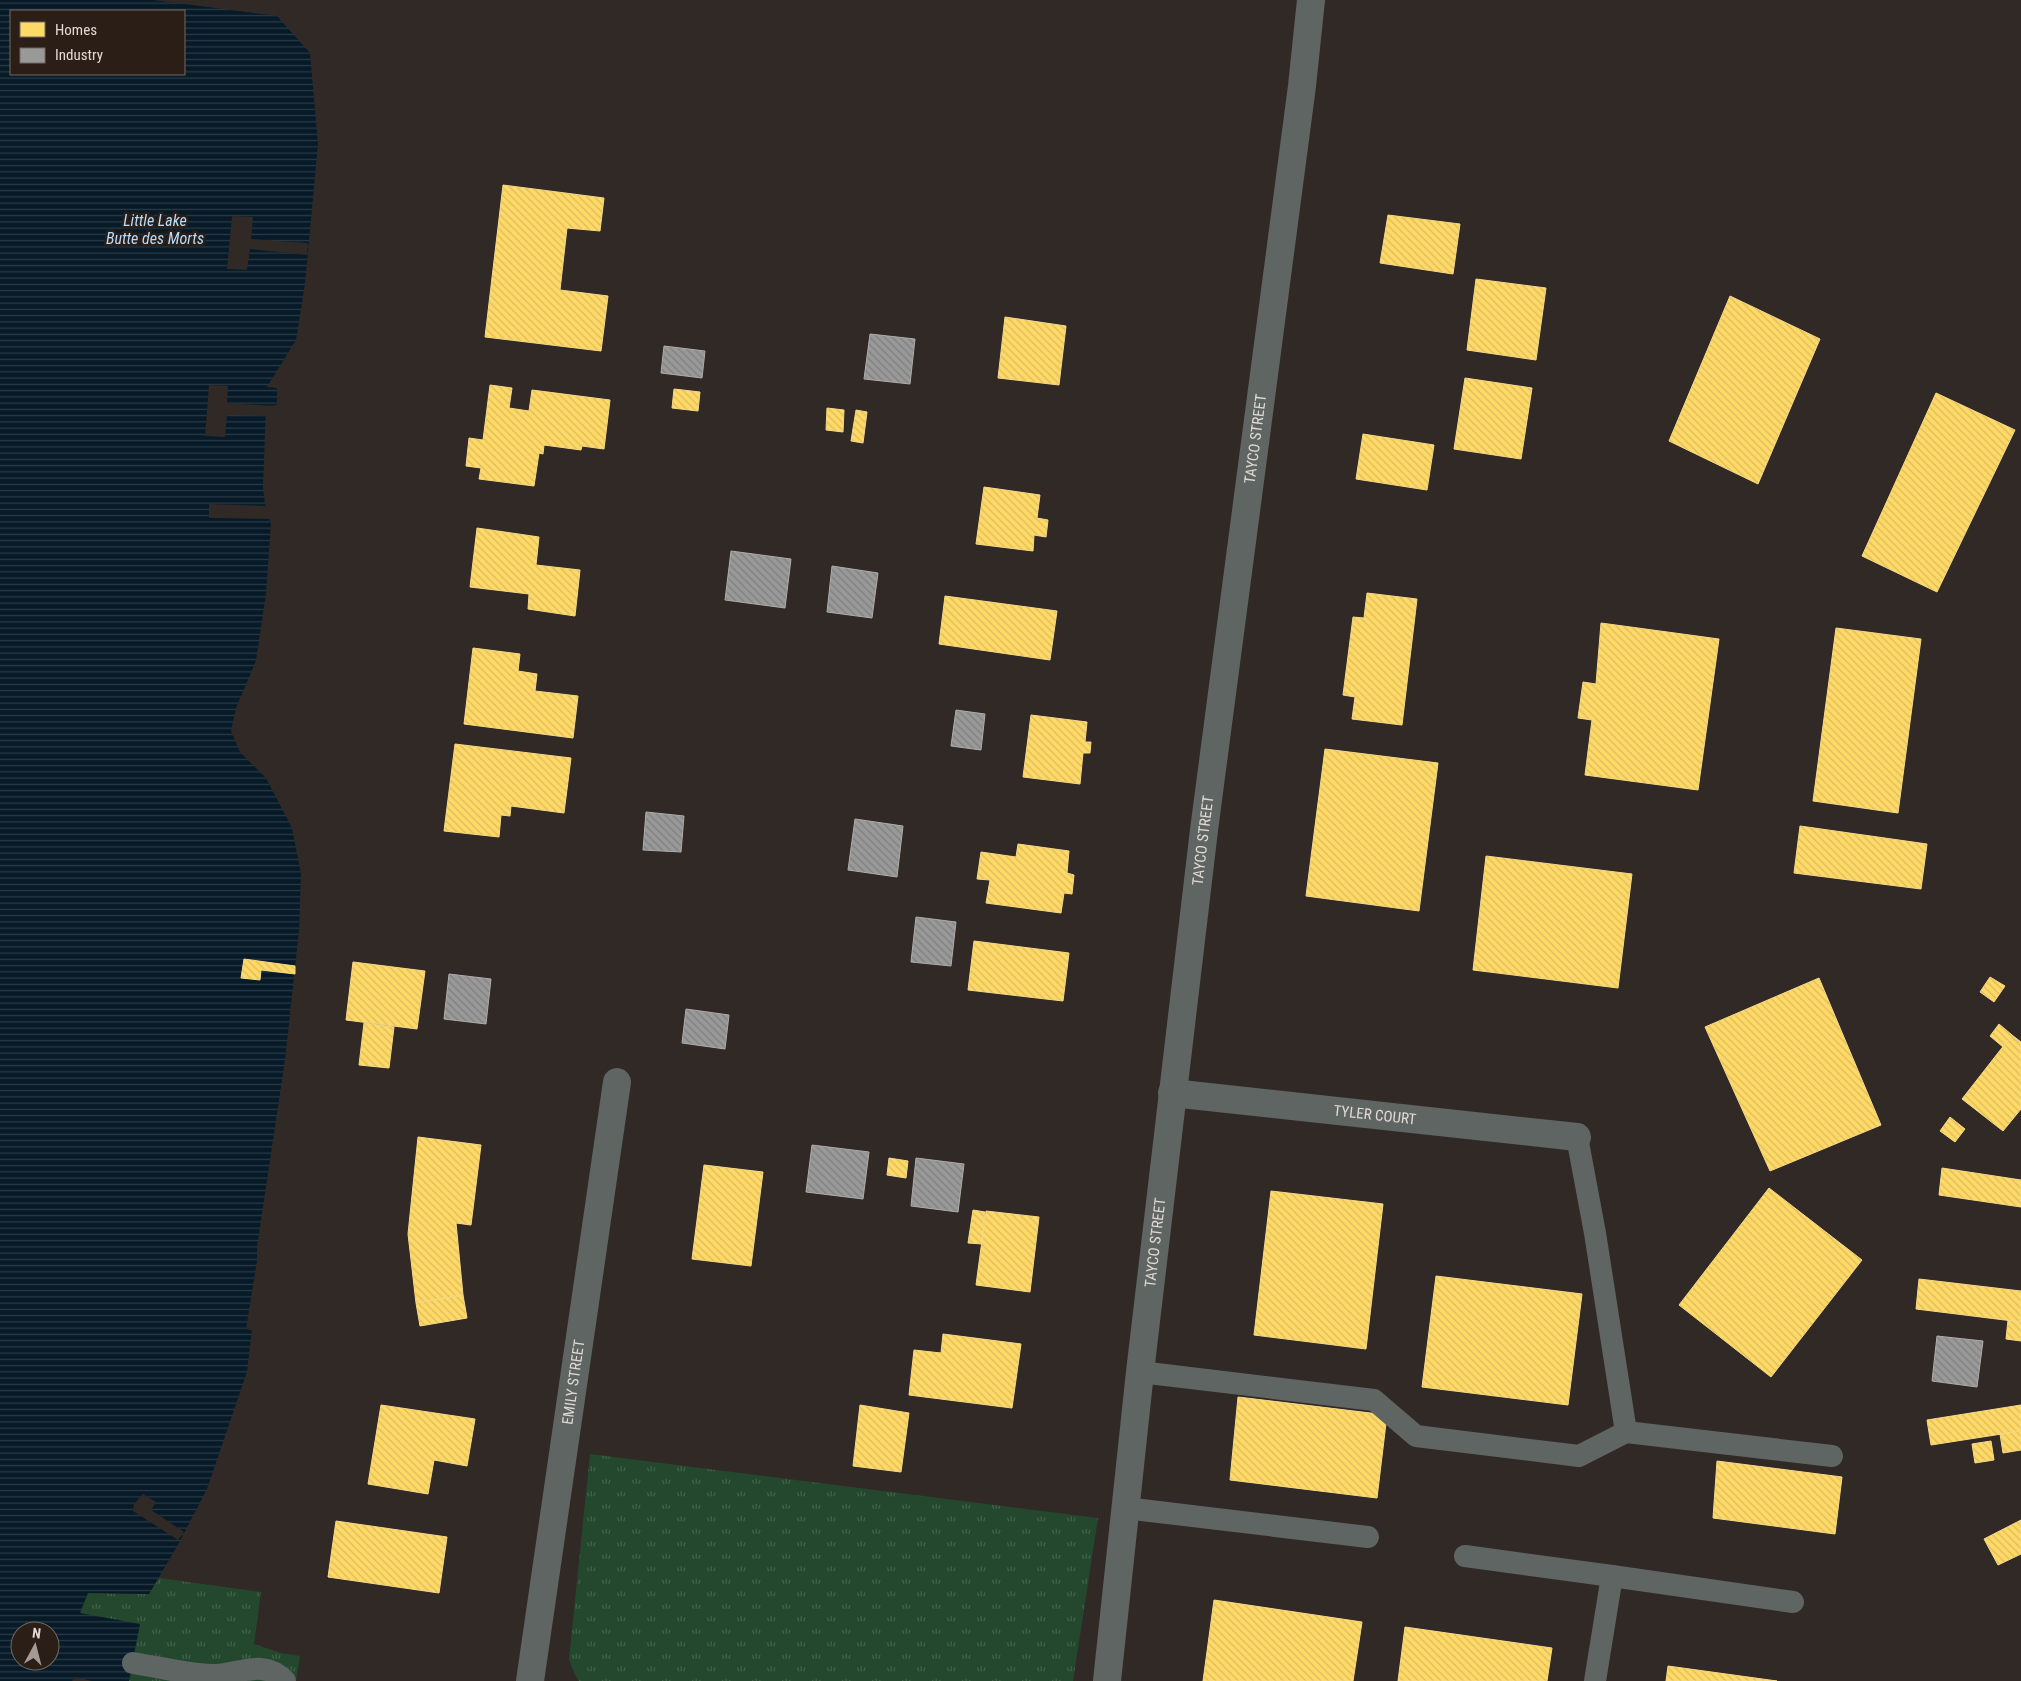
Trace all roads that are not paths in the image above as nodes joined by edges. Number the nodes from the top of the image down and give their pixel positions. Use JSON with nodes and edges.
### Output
{"nodes":[{"id":1,"x":1311,"y":0,"type":"edge"},
{"id":2,"x":617,"y":1082,"type":"dead end"},
{"id":3,"x":1172,"y":1093,"type":"junction"},
{"id":4,"x":1577,"y":1137,"type":"joint"},
{"id":5,"x":1140,"y":1372,"type":"junction"},
{"id":6,"x":1626,"y":1432,"type":"junction"},
{"id":7,"x":1832,"y":1456,"type":"dead end"},
{"id":8,"x":1126,"y":1508,"type":"junction"},
{"id":9,"x":1368,"y":1537,"type":"dead end"},
{"id":10,"x":1465,"y":1556,"type":"dead end"},
{"id":11,"x":1612,"y":1576,"type":"junction"},
{"id":12,"x":1793,"y":1602,"type":"dead end"},
{"id":13,"x":133,"y":1663,"type":"dead end"},
{"id":14,"x":216,"y":1678,"type":"edge"},
{"id":15,"x":284,"y":1681,"type":"edge"},
{"id":16,"x":530,"y":1681,"type":"edge"},
{"id":17,"x":1107,"y":1681,"type":"edge"},
{"id":18,"x":1596,"y":1681,"type":"edge"}],
"edges":[{"from":1,"to":3,"type":"street","name":"TAYCO STREET"},
{"from":2,"to":16,"type":"street","name":"EMILY STREET"},
{"from":3,"to":4,"type":"street","name":"TYLER COURT"},
{"from":3,"to":5,"type":"street","name":"TAYCO STREET"},
{"from":4,"to":6,"type":"lane"},
{"from":5,"to":6,"type":"lane"},
{"from":5,"to":8,"type":"street","name":"TAYCO STREET"},
{"from":6,"to":7,"type":"lane"},
{"from":8,"to":9,"type":"lane"},
{"from":8,"to":17,"type":"street","name":"TAYCO STREET"},
{"from":10,"to":11,"type":"lane"},
{"from":11,"to":12,"type":"lane"},
{"from":11,"to":18,"type":"lane"},
{"from":13,"to":14,"type":"lane"},
{"from":14,"to":15,"type":"lane"}]}
